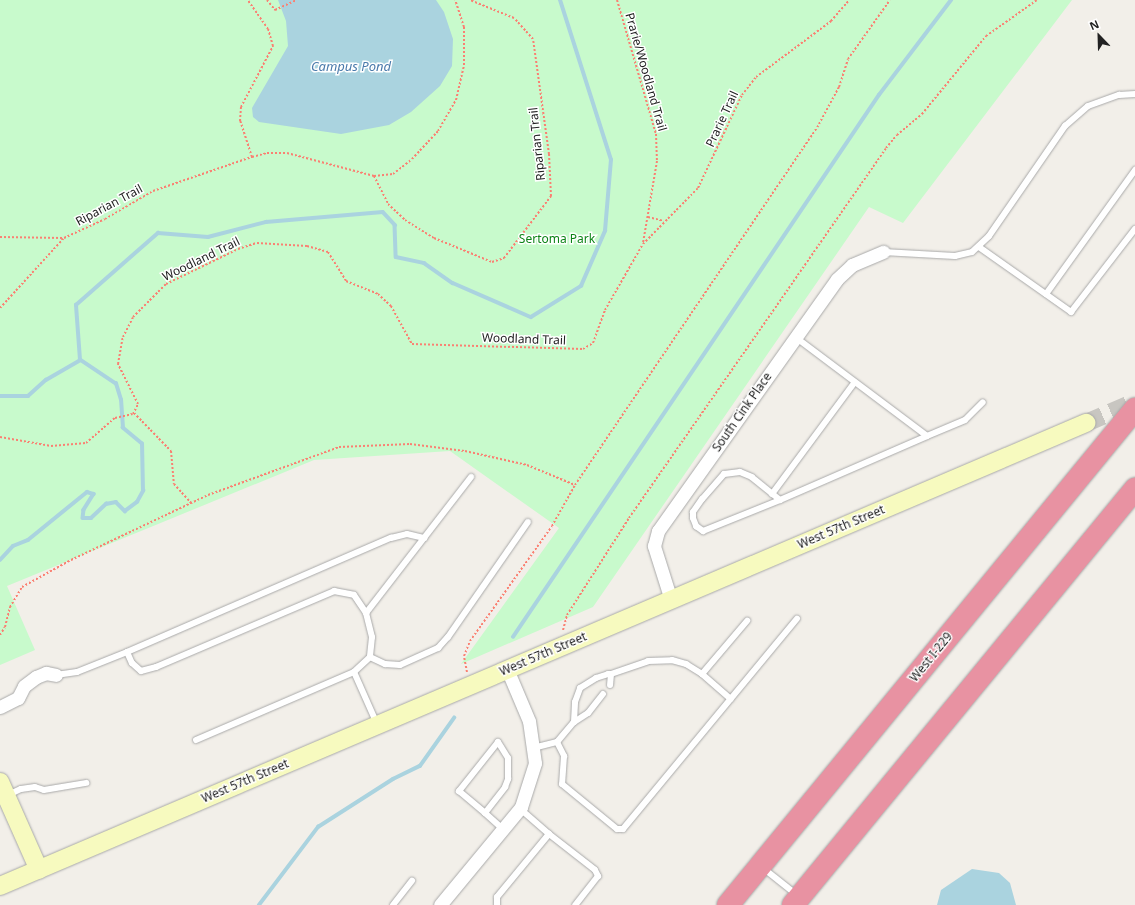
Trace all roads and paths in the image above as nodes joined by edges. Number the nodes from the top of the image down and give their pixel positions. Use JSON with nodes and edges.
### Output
{"nodes":[{"id":1,"x":248,"y":0,"type":"edge"},
{"id":2,"x":267,"y":0,"type":"edge"},
{"id":3,"x":296,"y":0,"type":"edge"},
{"id":4,"x":455,"y":0,"type":"edge"},
{"id":5,"x":470,"y":0,"type":"edge"},
{"id":6,"x":617,"y":0,"type":"edge"},
{"id":7,"x":849,"y":0,"type":"edge"},
{"id":8,"x":890,"y":0,"type":"edge"},
{"id":9,"x":1037,"y":0,"type":"edge"},
{"id":10,"x":1135,"y":94,"type":"edge"},
{"id":11,"x":252,"y":157,"type":"junction"},
{"id":12,"x":1135,"y":170,"type":"edge"},
{"id":13,"x":374,"y":176,"type":"junction"},
{"id":14,"x":648,"y":217,"type":"junction"},
{"id":15,"x":664,"y":222,"type":"junction"},
{"id":16,"x":1135,"y":229,"type":"edge"},
{"id":17,"x":0,"y":237,"type":"edge"},
{"id":18,"x":64,"y":238,"type":"junction"},
{"id":19,"x":643,"y":244,"type":"junction"},
{"id":20,"x":979,"y":247,"type":"junction"},
{"id":21,"x":883,"y":252,"type":"joint"},
{"id":22,"x":1046,"y":294,"type":"junction"},
{"id":23,"x":0,"y":308,"type":"edge"},
{"id":24,"x":795,"y":338,"type":"junction"},
{"id":25,"x":855,"y":382,"type":"junction"},
{"id":26,"x":983,"y":402,"type":"dead end"},
{"id":27,"x":1135,"y":409,"type":"edge"},
{"id":28,"x":133,"y":413,"type":"junction"},
{"id":29,"x":1086,"y":423,"type":"tunnel mouth"},
{"id":30,"x":927,"y":436,"type":"junction"},
{"id":31,"x":0,"y":437,"type":"edge"},
{"id":32,"x":471,"y":477,"type":"dead end"},
{"id":33,"x":576,"y":485,"type":"junction"},
{"id":34,"x":1135,"y":489,"type":"edge"},
{"id":35,"x":772,"y":494,"type":"junction"},
{"id":36,"x":780,"y":500,"type":"junction"},
{"id":37,"x":192,"y":504,"type":"junction"},
{"id":38,"x":528,"y":522,"type":"dead end"},
{"id":39,"x":425,"y":538,"type":"junction"},
{"id":40,"x":671,"y":600,"type":"junction"},
{"id":41,"x":366,"y":613,"type":"junction"},
{"id":42,"x":797,"y":619,"type":"dead end"},
{"id":43,"x":747,"y":621,"type":"dead end"},
{"id":44,"x":0,"y":635,"type":"edge"},
{"id":45,"x":565,"y":644,"type":"junction"},
{"id":46,"x":127,"y":652,"type":"junction"},
{"id":47,"x":370,"y":657,"type":"junction"},
{"id":48,"x":507,"y":669,"type":"junction"},
{"id":49,"x":354,"y":672,"type":"junction"},
{"id":50,"x":611,"y":674,"type":"junction"},
{"id":51,"x":702,"y":674,"type":"junction"},
{"id":52,"x":56,"y":675,"type":"joint"},
{"id":53,"x":472,"y":684,"type":"junction"},
{"id":54,"x":610,"y":685,"type":"dead end"},
{"id":55,"x":603,"y":694,"type":"dead end"},
{"id":56,"x":731,"y":698,"type":"junction"},
{"id":57,"x":0,"y":708,"type":"edge"},
{"id":58,"x":574,"y":722,"type":"junction"},
{"id":59,"x":378,"y":725,"type":"junction"},
{"id":60,"x":196,"y":740,"type":"dead end"},
{"id":61,"x":557,"y":742,"type":"junction"},
{"id":62,"x":533,"y":748,"type":"junction"},
{"id":63,"x":86,"y":783,"type":"dead end"},
{"id":64,"x":3,"y":789,"type":"edge"},
{"id":65,"x":520,"y":809,"type":"junction"},
{"id":66,"x":485,"y":813,"type":"junction"},
{"id":67,"x":503,"y":829,"type":"junction"},
{"id":68,"x":549,"y":834,"type":"junction"},
{"id":69,"x":760,"y":866,"type":"junction"},
{"id":70,"x":39,"y":870,"type":"junction"},
{"id":71,"x":412,"y":881,"type":"dead end"},
{"id":72,"x":0,"y":886,"type":"edge"},
{"id":73,"x":796,"y":901,"type":"edge"},
{"id":74,"x":446,"y":903,"type":"edge"},
{"id":75,"x":393,"y":905,"type":"edge"},
{"id":76,"x":497,"y":905,"type":"edge"},
{"id":77,"x":575,"y":905,"type":"edge"},
{"id":78,"x":728,"y":905,"type":"edge"}],
"edges":[{"from":1,"to":11,"type":"path"},
{"from":2,"to":3,"type":"path"},
{"from":4,"to":13,"type":"path"},
{"from":5,"to":13,"type":"path","name":"Riparian Trail"},
{"from":6,"to":14,"type":"path","name":"Prarie/Woodland Trail"},
{"from":7,"to":15,"type":"path","name":"Prarie Trail"},
{"from":8,"to":33,"type":"path"},
{"from":9,"to":45,"type":"path"},
{"from":10,"to":20,"type":"lane"},
{"from":11,"to":13,"type":"path","name":"Riparian Trail"},
{"from":11,"to":18,"type":"path","name":"Riparian Trail"},
{"from":12,"to":22,"type":"lane"},
{"from":14,"to":15,"type":"path"},
{"from":14,"to":19,"type":"path","name":"Prarie/Woodland Trail"},
{"from":15,"to":19,"type":"path","name":"Prarie Trail"},
{"from":16,"to":22,"type":"lane"},
{"from":17,"to":18,"type":"path"},
{"from":18,"to":23,"type":"path","name":"Riparian Trail"},
{"from":19,"to":28,"type":"path","name":"Woodland Trail"},
{"from":20,"to":21,"type":"lane"},
{"from":20,"to":22,"type":"lane"},
{"from":21,"to":24,"type":"street","name":"South Cink Place"},
{"from":24,"to":25,"type":"lane"},
{"from":24,"to":40,"type":"street","name":"South Cink Place"},
{"from":25,"to":30,"type":"lane"},
{"from":25,"to":35,"type":"lane"},
{"from":26,"to":30,"type":"lane"},
{"from":27,"to":69,"type":"highway","name":"West I-229"},
{"from":28,"to":31,"type":"path"},
{"from":28,"to":37,"type":"path"},
{"from":29,"to":40,"type":"main road","name":"West 57th Street"},
{"from":30,"to":36,"type":"lane"},
{"from":32,"to":39,"type":"lane"},
{"from":33,"to":37,"type":"path"},
{"from":33,"to":53,"type":"path"},
{"from":34,"to":73,"type":"highway"},
{"from":35,"to":36,"type":"lane"},
{"from":35,"to":36,"type":"lane"},
{"from":37,"to":44,"type":"path"},
{"from":38,"to":47,"type":"lane"},
{"from":39,"to":41,"type":"lane"},
{"from":39,"to":46,"type":"lane"},
{"from":40,"to":45,"type":"main road","name":"West 57th Street"},
{"from":41,"to":46,"type":"lane"},
{"from":41,"to":47,"type":"lane"},
{"from":42,"to":56,"type":"lane"},
{"from":43,"to":51,"type":"lane"},
{"from":45,"to":48,"type":"main road","name":"West 57th Street"},
{"from":46,"to":52,"type":"lane"},
{"from":47,"to":49,"type":"lane"},
{"from":48,"to":53,"type":"main road","name":"West 57th Street"},
{"from":48,"to":62,"type":"street"},
{"from":49,"to":59,"type":"lane"},
{"from":49,"to":60,"type":"lane"},
{"from":50,"to":51,"type":"lane"},
{"from":50,"to":54,"type":"lane"},
{"from":50,"to":58,"type":"lane"},
{"from":51,"to":56,"type":"lane"},
{"from":52,"to":57,"type":"street"},
{"from":53,"to":59,"type":"main road","name":"West 57th Street"},
{"from":55,"to":58,"type":"lane"},
{"from":56,"to":61,"type":"lane"},
{"from":58,"to":61,"type":"lane"},
{"from":59,"to":70,"type":"main road","name":"West 57th Street"},
{"from":61,"to":62,"type":"lane"},
{"from":62,"to":65,"type":"street"},
{"from":63,"to":64,"type":"lane"},
{"from":64,"to":70,"type":"main road"},
{"from":65,"to":67,"type":"street"},
{"from":65,"to":68,"type":"lane"},
{"from":66,"to":66,"type":"lane"},
{"from":66,"to":67,"type":"lane"},
{"from":67,"to":74,"type":"street"},
{"from":68,"to":76,"type":"lane"},
{"from":68,"to":77,"type":"lane"},
{"from":69,"to":73,"type":"lane"},
{"from":69,"to":78,"type":"highway","name":"West I-229"},
{"from":70,"to":72,"type":"main road","name":"West 57th Street"},
{"from":71,"to":75,"type":"lane"}]}
